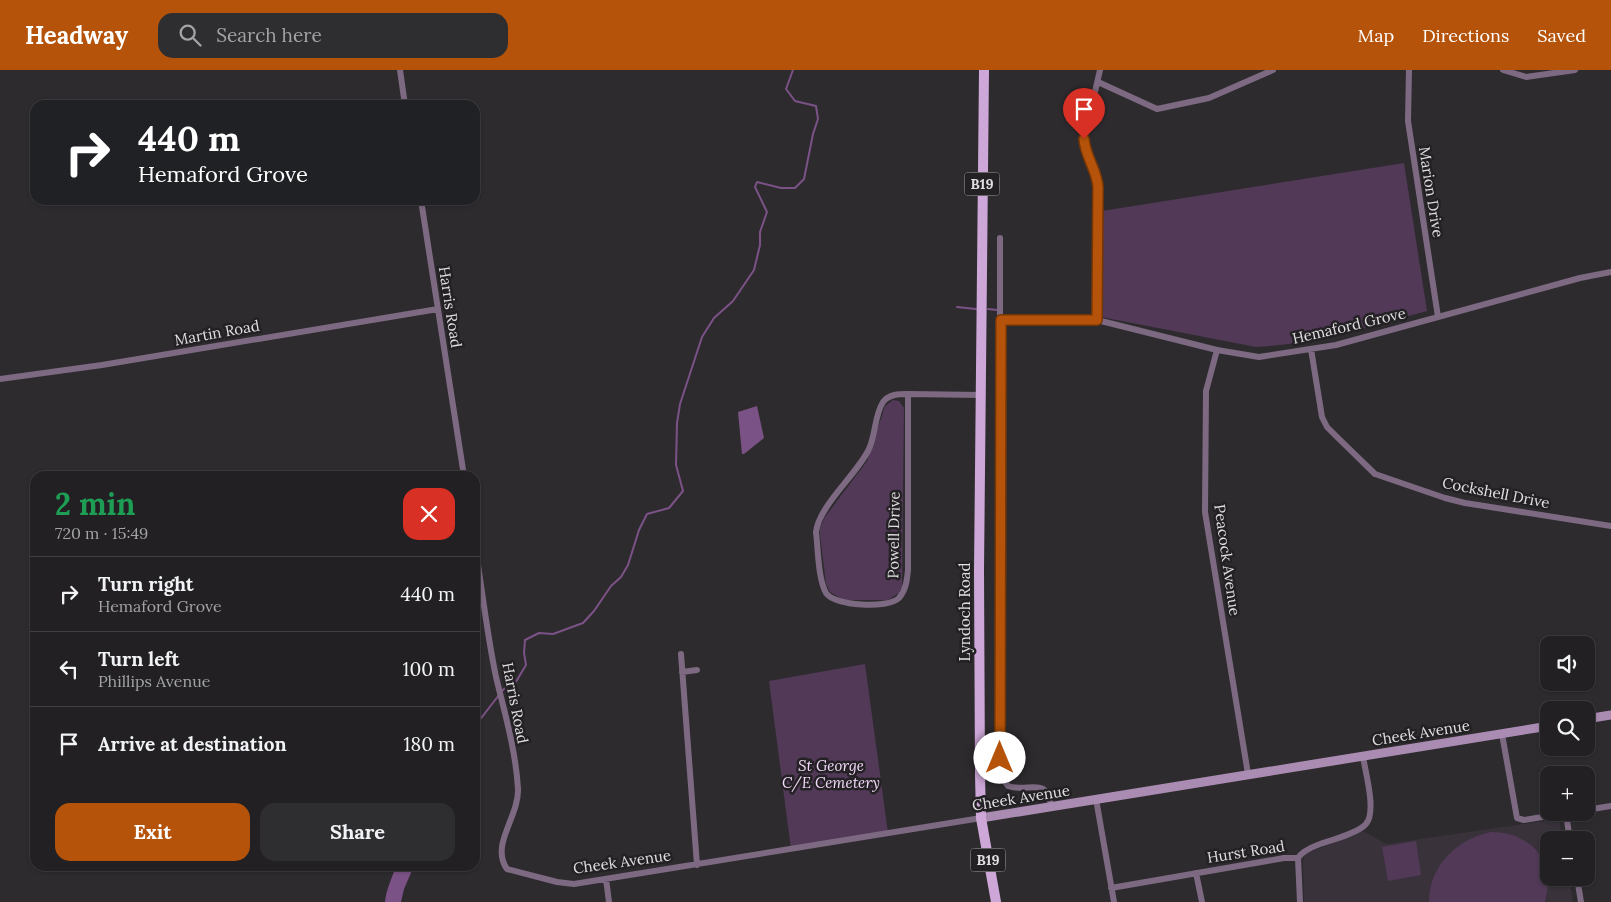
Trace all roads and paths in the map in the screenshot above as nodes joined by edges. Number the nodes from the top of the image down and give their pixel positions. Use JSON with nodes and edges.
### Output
{"nodes":[{"id":1,"x":400,"y":70,"type":"edge"},
{"id":2,"x":984,"y":70,"type":"edge"},
{"id":3,"x":1100,"y":70,"type":"edge"},
{"id":4,"x":1273,"y":70,"type":"edge"},
{"id":5,"x":1409,"y":70,"type":"edge"},
{"id":6,"x":1504,"y":70,"type":"edge"},
{"id":7,"x":1575,"y":70,"type":"edge"},
{"id":8,"x":1098,"y":82,"type":"junction"},
{"id":9,"x":404,"y":100,"type":"edge"},
{"id":10,"x":422,"y":205,"type":"edge"},
{"id":11,"x":1000,"y":238,"type":"dead end"},
{"id":12,"x":1611,"y":272,"type":"edge"},
{"id":13,"x":438,"y":309,"type":"junction"},
{"id":14,"x":1438,"y":317,"type":"junction"},
{"id":15,"x":1001,"y":320,"type":"junction"},
{"id":16,"x":1097,"y":320,"type":"junction"},
{"id":17,"x":1311,"y":349,"type":"junction"},
{"id":18,"x":1217,"y":350,"type":"junction"},
{"id":19,"x":0,"y":379,"type":"edge"},
{"id":20,"x":908,"y":394,"type":"junction"},
{"id":21,"x":981,"y":396,"type":"junction"},
{"id":22,"x":463,"y":471,"type":"edge"},
{"id":23,"x":1611,"y":526,"type":"edge"},
{"id":24,"x":480,"y":574,"type":"edge"},
{"id":25,"x":681,"y":654,"type":"dead end"},
{"id":26,"x":697,"y":670,"type":"dead end"},
{"id":27,"x":682,"y":672,"type":"junction"},
{"id":28,"x":1611,"y":715,"type":"edge"},
{"id":29,"x":1595,"y":718,"type":"edge"},
{"id":30,"x":1540,"y":728,"type":"edge"},
{"id":31,"x":1502,"y":734,"type":"junction"},
{"id":32,"x":1363,"y":756,"type":"junction"},
{"id":33,"x":1248,"y":774,"type":"junction"},
{"id":34,"x":1096,"y":800,"type":"junction"},
{"id":35,"x":1611,"y":806,"type":"edge"},
{"id":36,"x":1051,"y":807,"type":"junction"},
{"id":37,"x":1595,"y":809,"type":"edge"},
{"id":38,"x":981,"y":818,"type":"junction"},
{"id":39,"x":1540,"y":818,"type":"edge"},
{"id":40,"x":1298,"y":858,"type":"junction"},
{"id":41,"x":697,"y":865,"type":"junction"},
{"id":42,"x":504,"y":866,"type":"joint"},
{"id":43,"x":1196,"y":873,"type":"junction"},
{"id":44,"x":606,"y":880,"type":"junction"},
{"id":45,"x":1578,"y":886,"type":"edge"},
{"id":46,"x":1111,"y":888,"type":"junction"},
{"id":47,"x":608,"y":902,"type":"edge"},
{"id":48,"x":996,"y":902,"type":"edge"},
{"id":49,"x":1114,"y":902,"type":"edge"},
{"id":50,"x":1202,"y":902,"type":"edge"},
{"id":51,"x":1300,"y":902,"type":"edge"},
{"id":52,"x":1581,"y":902,"type":"edge"}],
"edges":[{"from":1,"to":9,"type":"street"},
{"from":2,"to":21,"type":"main road","name":"Lyndoch Road","number":"B19"},
{"from":3,"to":8,"type":"street"},
{"from":4,"to":8,"type":"street"},
{"from":5,"to":14,"type":"street","name":"Marion Drive"},
{"from":6,"to":7,"type":"street"},
{"from":8,"to":16,"type":"street"},
{"from":10,"to":13,"type":"street","name":"Harris Road"},
{"from":11,"to":15,"type":"street"},
{"from":12,"to":14,"type":"street","name":"Hemaford Grove"},
{"from":13,"to":19,"type":"street","name":"Martin Road"},
{"from":13,"to":22,"type":"street","name":"Harris Road"},
{"from":14,"to":17,"type":"street","name":"Hemaford Grove"},
{"from":15,"to":16,"type":"street","name":"Hemaford Grove"},
{"from":15,"to":36,"type":"street"},
{"from":16,"to":18,"type":"street","name":"Hemaford Grove"},
{"from":17,"to":18,"type":"street","name":"Hemaford Grove"},
{"from":17,"to":23,"type":"street","name":"Cockshell Drive"},
{"from":18,"to":33,"type":"street","name":"Peacock Avenue"},
{"from":20,"to":20,"type":"street","name":"Powell Drive"},
{"from":20,"to":21,"type":"street","name":"Powell Drive"},
{"from":21,"to":38,"type":"main road","name":"Lyndoch Road","number":"B19"},
{"from":24,"to":42,"type":"street","name":"Harris Road"},
{"from":25,"to":27,"type":"street"},
{"from":26,"to":27,"type":"street"},
{"from":27,"to":41,"type":"street"},
{"from":28,"to":29,"type":"street"},
{"from":30,"to":31,"type":"street","name":"Cheek Avenue"},
{"from":31,"to":32,"type":"street","name":"Cheek Avenue"},
{"from":31,"to":39,"type":"street"},
{"from":32,"to":33,"type":"street","name":"Cheek Avenue"},
{"from":32,"to":40,"type":"street","name":"Hurst Road"},
{"from":33,"to":34,"type":"street","name":"Cheek Avenue"},
{"from":34,"to":36,"type":"street","name":"Cheek Avenue"},
{"from":34,"to":46,"type":"street"},
{"from":35,"to":37,"type":"street"},
{"from":36,"to":38,"type":"street","name":"Cheek Avenue"},
{"from":38,"to":41,"type":"street","name":"Cheek Avenue"},
{"from":38,"to":48,"type":"main road","name":"Lyndoch Road","number":"B19"},
{"from":40,"to":43,"type":"street","name":"Hurst Road"},
{"from":40,"to":51,"type":"street"},
{"from":41,"to":44,"type":"street","name":"Cheek Avenue"},
{"from":42,"to":44,"type":"street","name":"Cheek Avenue"},
{"from":43,"to":46,"type":"street","name":"Hurst Road"},
{"from":43,"to":50,"type":"street"},
{"from":44,"to":47,"type":"street"},
{"from":45,"to":52,"type":"street"},
{"from":46,"to":49,"type":"street"}]}
